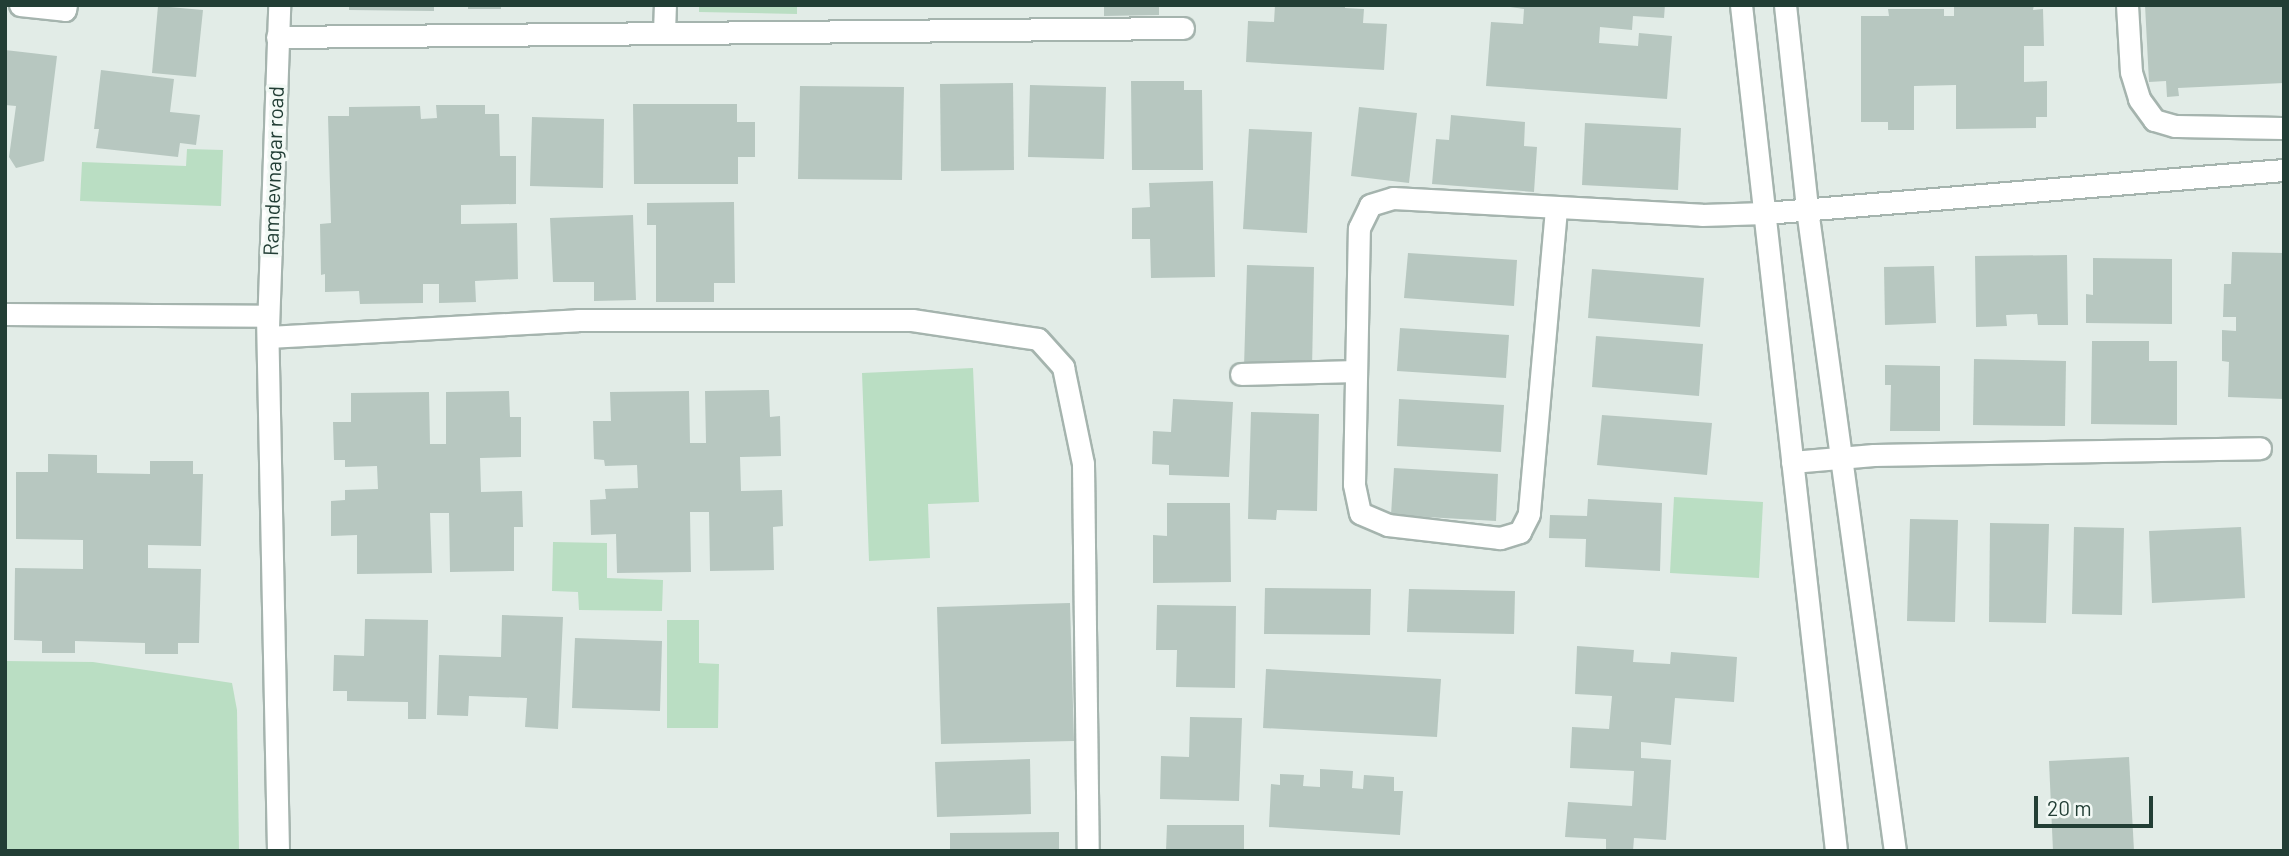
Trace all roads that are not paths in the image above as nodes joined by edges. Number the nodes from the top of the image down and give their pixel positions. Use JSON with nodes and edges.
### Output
{"nodes":[{"id":1,"x":20,"y":5,"type":"edge"},
{"id":2,"x":66,"y":5,"type":"edge"},
{"id":3,"x":279,"y":5,"type":"edge"},
{"id":4,"x":665,"y":5,"type":"edge"},
{"id":5,"x":1741,"y":5,"type":"edge"},
{"id":6,"x":1784,"y":5,"type":"edge"},
{"id":7,"x":2127,"y":5,"type":"edge"},
{"id":8,"x":1183,"y":28,"type":"dead end"},
{"id":9,"x":664,"y":32,"type":"junction"},
{"id":10,"x":277,"y":37,"type":"junction"},
{"id":11,"x":2284,"y":128,"type":"edge"},
{"id":12,"x":2284,"y":170,"type":"edge"},
{"id":13,"x":1556,"y":209,"type":"junction"},
{"id":14,"x":1807,"y":209,"type":"junction"},
{"id":15,"x":1765,"y":213,"type":"junction"},
{"id":16,"x":5,"y":314,"type":"edge"},
{"id":17,"x":268,"y":337,"type":"junction"},
{"id":18,"x":1356,"y":371,"type":"junction"},
{"id":19,"x":1241,"y":374,"type":"dead end"},
{"id":20,"x":2260,"y":448,"type":"dead end"},
{"id":21,"x":1840,"y":458,"type":"junction"},
{"id":22,"x":1792,"y":462,"type":"junction"},
{"id":23,"x":278,"y":851,"type":"edge"},
{"id":24,"x":1088,"y":851,"type":"edge"},
{"id":25,"x":1836,"y":851,"type":"edge"},
{"id":26,"x":1895,"y":851,"type":"edge"}],
"edges":[{"from":1,"to":2,"type":"street"},
{"from":3,"to":10,"type":"street","name":"Ramdevnagar road"},
{"from":4,"to":9,"type":"street"},
{"from":5,"to":15,"type":"street"},
{"from":6,"to":14,"type":"street"},
{"from":7,"to":11,"type":"street"},
{"from":8,"to":9,"type":"street"},
{"from":9,"to":10,"type":"street"},
{"from":10,"to":17,"type":"street","name":"Ramdevnagar road"},
{"from":12,"to":14,"type":"street"},
{"from":13,"to":15,"type":"street"},
{"from":13,"to":18,"type":"street"},
{"from":13,"to":18,"type":"street"},
{"from":14,"to":15,"type":"street"},
{"from":14,"to":21,"type":"street"},
{"from":15,"to":22,"type":"street"},
{"from":16,"to":17,"type":"street"},
{"from":17,"to":23,"type":"street","name":"Ramdevnagar road"},
{"from":17,"to":24,"type":"street"},
{"from":18,"to":19,"type":"street"},
{"from":20,"to":21,"type":"street"},
{"from":21,"to":22,"type":"street"},
{"from":21,"to":26,"type":"street"},
{"from":22,"to":25,"type":"street"}]}
